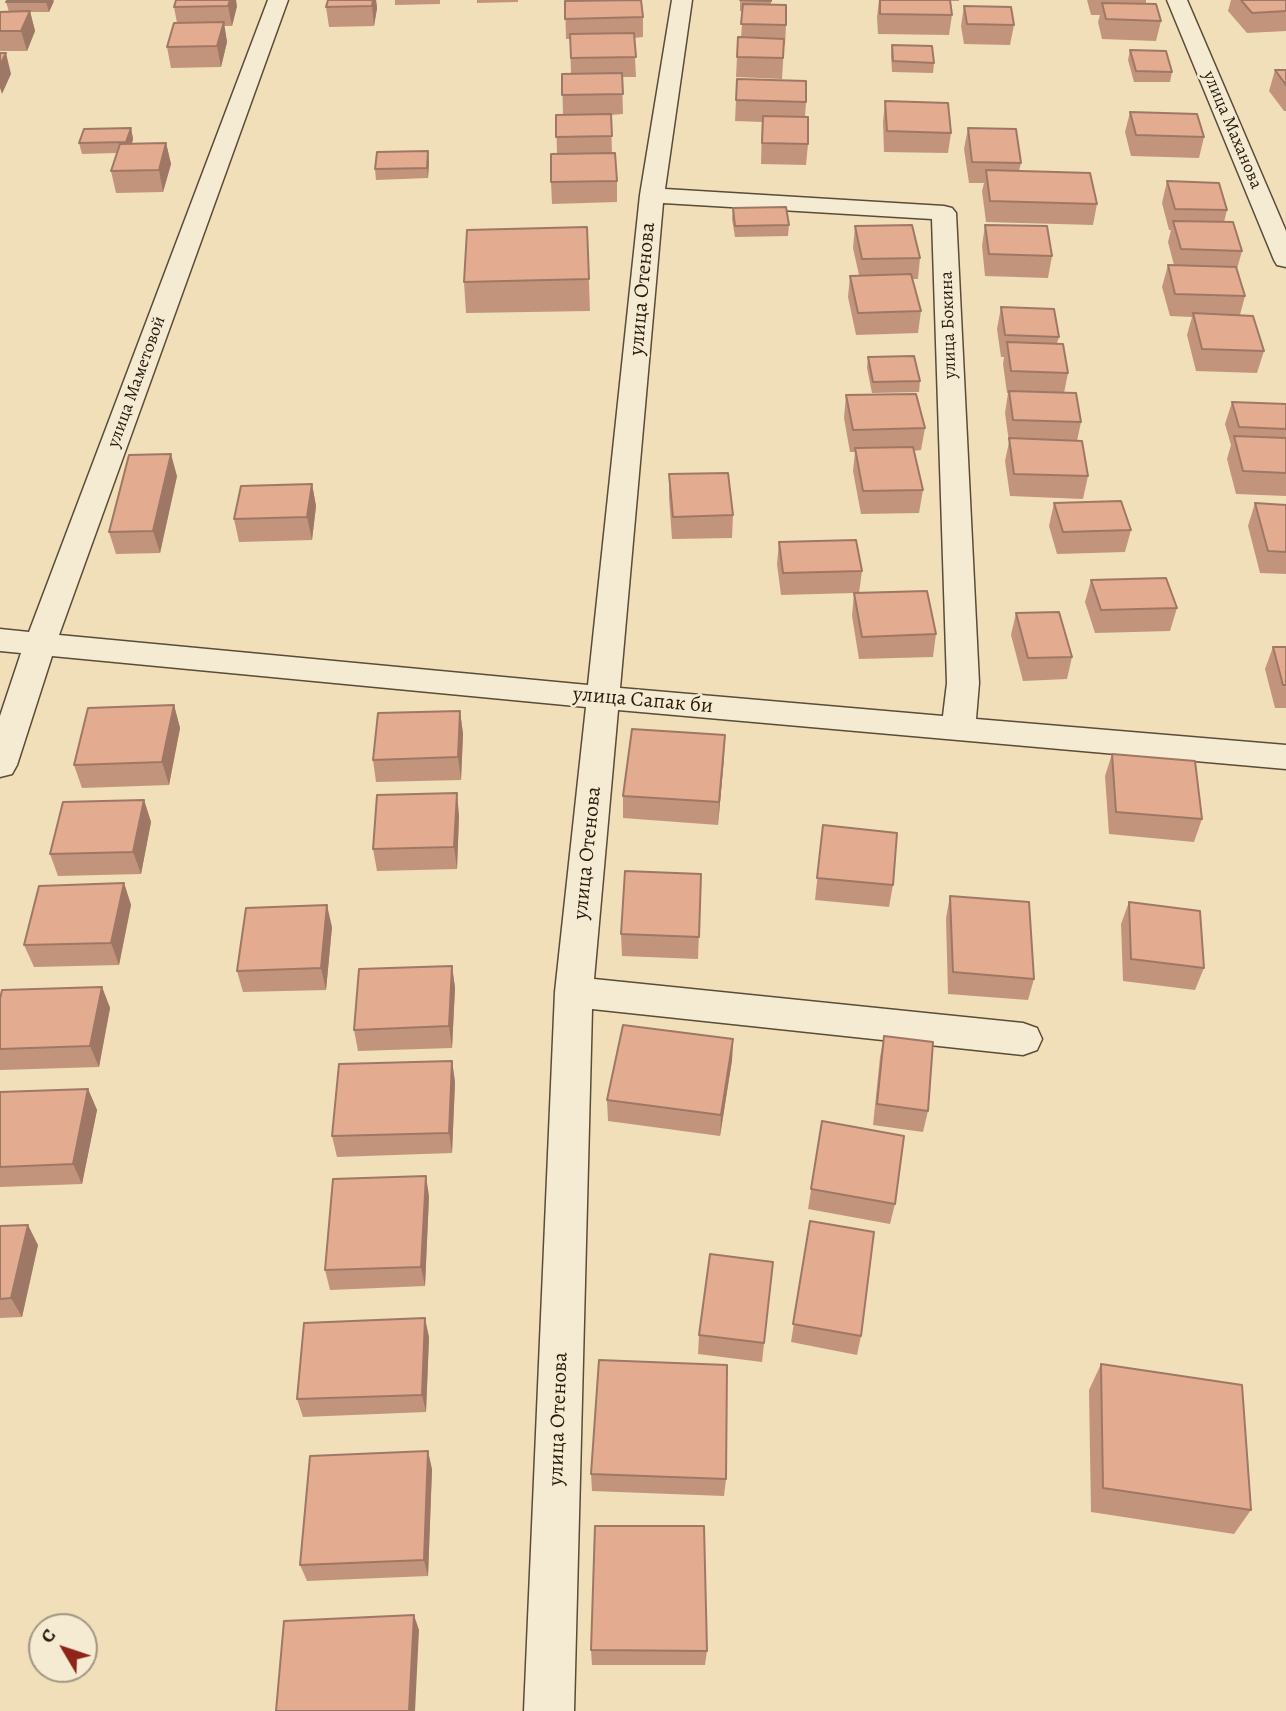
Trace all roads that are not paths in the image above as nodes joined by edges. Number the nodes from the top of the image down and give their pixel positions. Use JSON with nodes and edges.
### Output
{"nodes":[{"id":1,"x":278,"y":0,"type":"edge"},
{"id":2,"x":682,"y":0,"type":"edge"},
{"id":3,"x":1177,"y":0,"type":"edge"},
{"id":4,"x":652,"y":195,"type":"junction"},
{"id":5,"x":1286,"y":260,"type":"edge"},
{"id":6,"x":0,"y":640,"type":"edge"},
{"id":7,"x":40,"y":643,"type":"junction"},
{"id":8,"x":604,"y":698,"type":"junction"},
{"id":9,"x":958,"y":730,"type":"junction"},
{"id":10,"x":1286,"y":757,"type":"edge"},
{"id":11,"x":0,"y":765,"type":"edge"},
{"id":12,"x":574,"y":992,"type":"junction"},
{"id":13,"x":1023,"y":1039,"type":"dead end"},
{"id":14,"x":549,"y":1711,"type":"edge"}],
"edges":[{"from":1,"to":7,"type":"street","name":"улица Маметовой"},
{"from":2,"to":4,"type":"street","name":"улица Отенова"},
{"from":3,"to":5,"type":"street","name":"улица Маханова"},
{"from":4,"to":8,"type":"street","name":"улица Отенова"},
{"from":4,"to":9,"type":"street","name":"улица Бокина"},
{"from":6,"to":7,"type":"street","name":"улица Сапак би"},
{"from":7,"to":8,"type":"street","name":"улица Сапак би"},
{"from":7,"to":11,"type":"street","name":"улица Маметовой"},
{"from":8,"to":9,"type":"street","name":"улица Сапак би"},
{"from":8,"to":12,"type":"street","name":"улица Отенова"},
{"from":9,"to":10,"type":"street","name":"улица Сапак би"},
{"from":12,"to":13,"type":"street"},
{"from":12,"to":14,"type":"street","name":"улица Отенова"}]}
